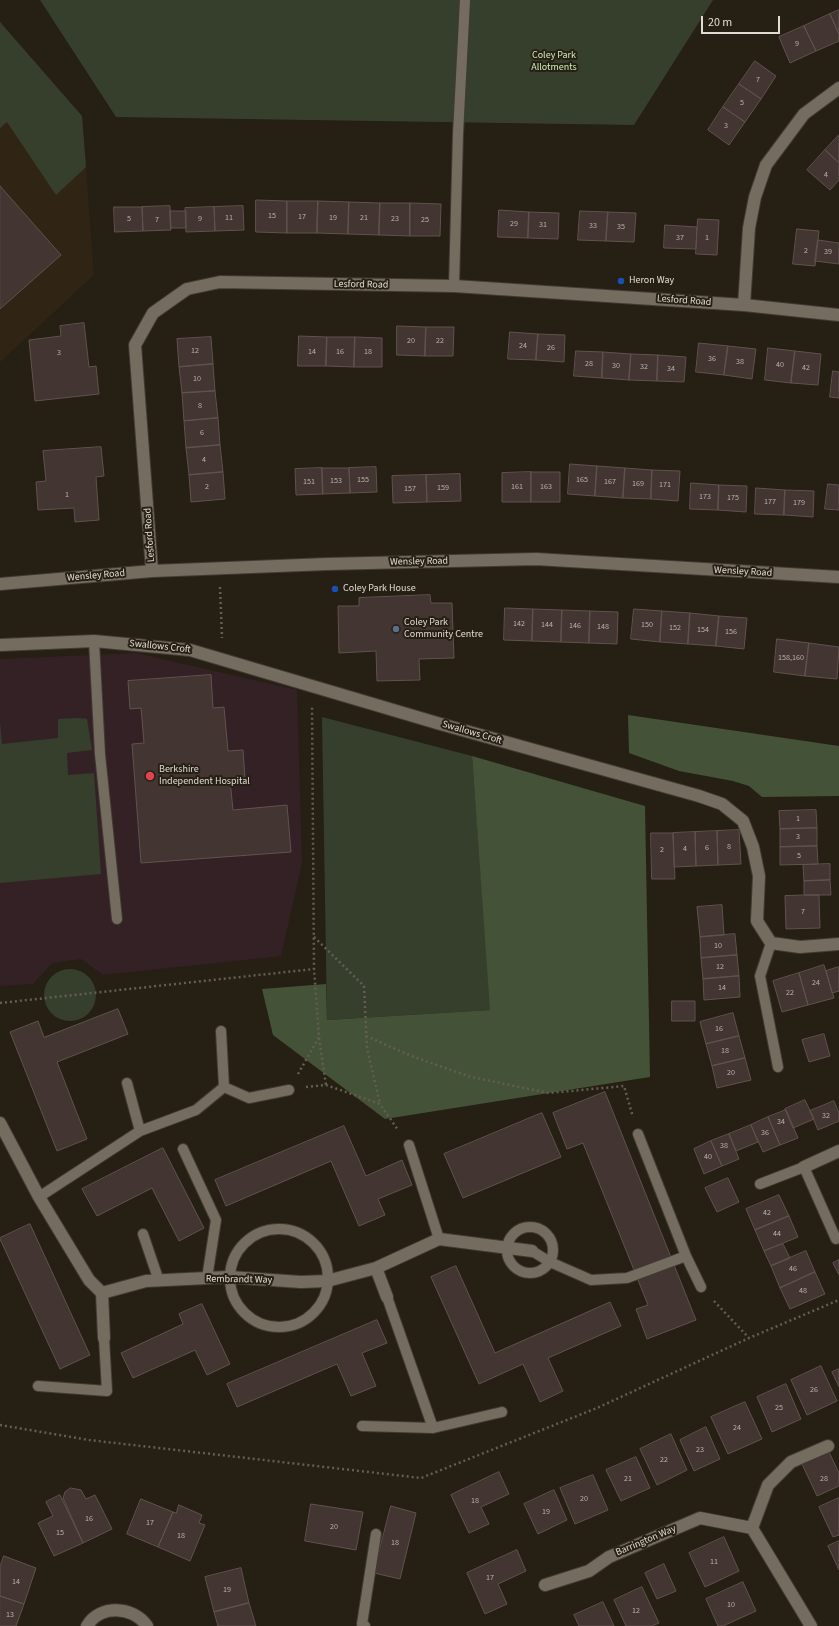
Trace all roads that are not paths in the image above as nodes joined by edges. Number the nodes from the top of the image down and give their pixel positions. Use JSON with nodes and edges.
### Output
{"nodes":[{"id":1,"x":465,"y":0,"type":"edge"},
{"id":2,"x":839,"y":88,"type":"edge"},
{"id":3,"x":454,"y":286,"type":"junction"},
{"id":4,"x":744,"y":305,"type":"junction"},
{"id":5,"x":839,"y":315,"type":"edge"},
{"id":6,"x":152,"y":571,"type":"junction"},
{"id":7,"x":839,"y":577,"type":"edge"},
{"id":8,"x":0,"y":584,"type":"edge"},
{"id":9,"x":94,"y":641,"type":"junction"},
{"id":10,"x":0,"y":645,"type":"edge"},
{"id":11,"x":117,"y":919,"type":"dead end"},
{"id":12,"x":771,"y":943,"type":"junction"},
{"id":13,"x":839,"y":944,"type":"edge"},
{"id":14,"x":221,"y":1031,"type":"dead end"},
{"id":15,"x":778,"y":1067,"type":"dead end"},
{"id":16,"x":127,"y":1083,"type":"dead end"},
{"id":17,"x":224,"y":1087,"type":"junction"},
{"id":18,"x":289,"y":1090,"type":"road end"},
{"id":19,"x":0,"y":1123,"type":"edge"},
{"id":20,"x":140,"y":1131,"type":"junction"},
{"id":21,"x":638,"y":1134,"type":"road end"},
{"id":22,"x":409,"y":1145,"type":"road end"},
{"id":23,"x":183,"y":1149,"type":"dead end"},
{"id":24,"x":839,"y":1151,"type":"edge"},
{"id":25,"x":804,"y":1167,"type":"junction"},
{"id":26,"x":760,"y":1184,"type":"dead end"},
{"id":27,"x":39,"y":1197,"type":"junction"},
{"id":28,"x":143,"y":1234,"type":"dead end"},
{"id":29,"x":439,"y":1239,"type":"junction"},
{"id":30,"x":836,"y":1239,"type":"dead end"},
{"id":31,"x":506,"y":1246,"type":"junction"},
{"id":32,"x":532,"y":1251,"type":"joint"},
{"id":33,"x":686,"y":1256,"type":"junction"},
{"id":34,"x":550,"y":1262,"type":"junction"},
{"id":35,"x":376,"y":1268,"type":"junction"},
{"id":36,"x":229,"y":1277,"type":"junction"},
{"id":37,"x":207,"y":1278,"type":"junction"},
{"id":38,"x":159,"y":1281,"type":"junction"},
{"id":39,"x":328,"y":1281,"type":"junction"},
{"id":40,"x":701,"y":1287,"type":"road end"},
{"id":41,"x":102,"y":1293,"type":"junction"},
{"id":42,"x":387,"y":1297,"type":"joint"},
{"id":43,"x":104,"y":1338,"type":"joint"},
{"id":44,"x":38,"y":1386,"type":"dead end"},
{"id":45,"x":502,"y":1412,"type":"dead end"},
{"id":46,"x":362,"y":1426,"type":"dead end"},
{"id":47,"x":433,"y":1428,"type":"junction"},
{"id":48,"x":828,"y":1446,"type":"dead end"},
{"id":49,"x":752,"y":1528,"type":"junction"},
{"id":50,"x":376,"y":1534,"type":"dead end"},
{"id":51,"x":545,"y":1585,"type":"dead end"},
{"id":52,"x":87,"y":1626,"type":"edge"},
{"id":53,"x":147,"y":1626,"type":"edge"},
{"id":54,"x":365,"y":1626,"type":"edge"},
{"id":55,"x":811,"y":1626,"type":"edge"}],
"edges":[{"from":1,"to":3,"type":"lane"},
{"from":2,"to":4,"type":"street"},
{"from":3,"to":4,"type":"street","name":"Lesford Road"},
{"from":3,"to":6,"type":"street","name":"Lesford Road"},
{"from":4,"to":5,"type":"street","name":"Lesford Road"},
{"from":6,"to":7,"type":"street","name":"Wensley Road"},
{"from":6,"to":8,"type":"street","name":"Wensley Road"},
{"from":9,"to":10,"type":"street","name":"Swallows Croft"},
{"from":9,"to":11,"type":"lane"},
{"from":9,"to":12,"type":"street","name":"Swallows Croft"},
{"from":12,"to":13,"type":"street"},
{"from":12,"to":15,"type":"lane"},
{"from":14,"to":17,"type":"lane"},
{"from":16,"to":20,"type":"lane"},
{"from":17,"to":18,"type":"lane"},
{"from":17,"to":20,"type":"lane"},
{"from":19,"to":27,"type":"street"},
{"from":20,"to":27,"type":"lane"},
{"from":21,"to":33,"type":"lane"},
{"from":22,"to":29,"type":"lane"},
{"from":23,"to":37,"type":"lane"},
{"from":24,"to":25,"type":"street"},
{"from":25,"to":26,"type":"lane"},
{"from":25,"to":30,"type":"lane"},
{"from":27,"to":41,"type":"street"},
{"from":28,"to":38,"type":"lane"},
{"from":29,"to":31,"type":"street"},
{"from":29,"to":35,"type":"street","name":"Rembrandt Way"},
{"from":31,"to":32,"type":"street"},
{"from":31,"to":34,"type":"lane"},
{"from":31,"to":34,"type":"lane"},
{"from":32,"to":34,"type":"lane"},
{"from":33,"to":34,"type":"lane"},
{"from":33,"to":40,"type":"lane"},
{"from":35,"to":39,"type":"street","name":"Rembrandt Way"},
{"from":35,"to":42,"type":"street"},
{"from":36,"to":37,"type":"street","name":"Rembrandt Way"},
{"from":36,"to":39,"type":"street","name":"Rembrandt Way"},
{"from":36,"to":39,"type":"lane"},
{"from":36,"to":39,"type":"lane"},
{"from":37,"to":38,"type":"street","name":"Rembrandt Way"},
{"from":38,"to":41,"type":"street","name":"Rembrandt Way"},
{"from":41,"to":43,"type":"street"},
{"from":42,"to":47,"type":"lane"},
{"from":43,"to":44,"type":"lane"},
{"from":45,"to":47,"type":"lane"},
{"from":46,"to":47,"type":"lane"},
{"from":48,"to":49,"type":"street"},
{"from":49,"to":51,"type":"street","name":"Barrington Way"},
{"from":49,"to":55,"type":"street"},
{"from":50,"to":54,"type":"lane"},
{"from":52,"to":53,"type":"street"}]}
